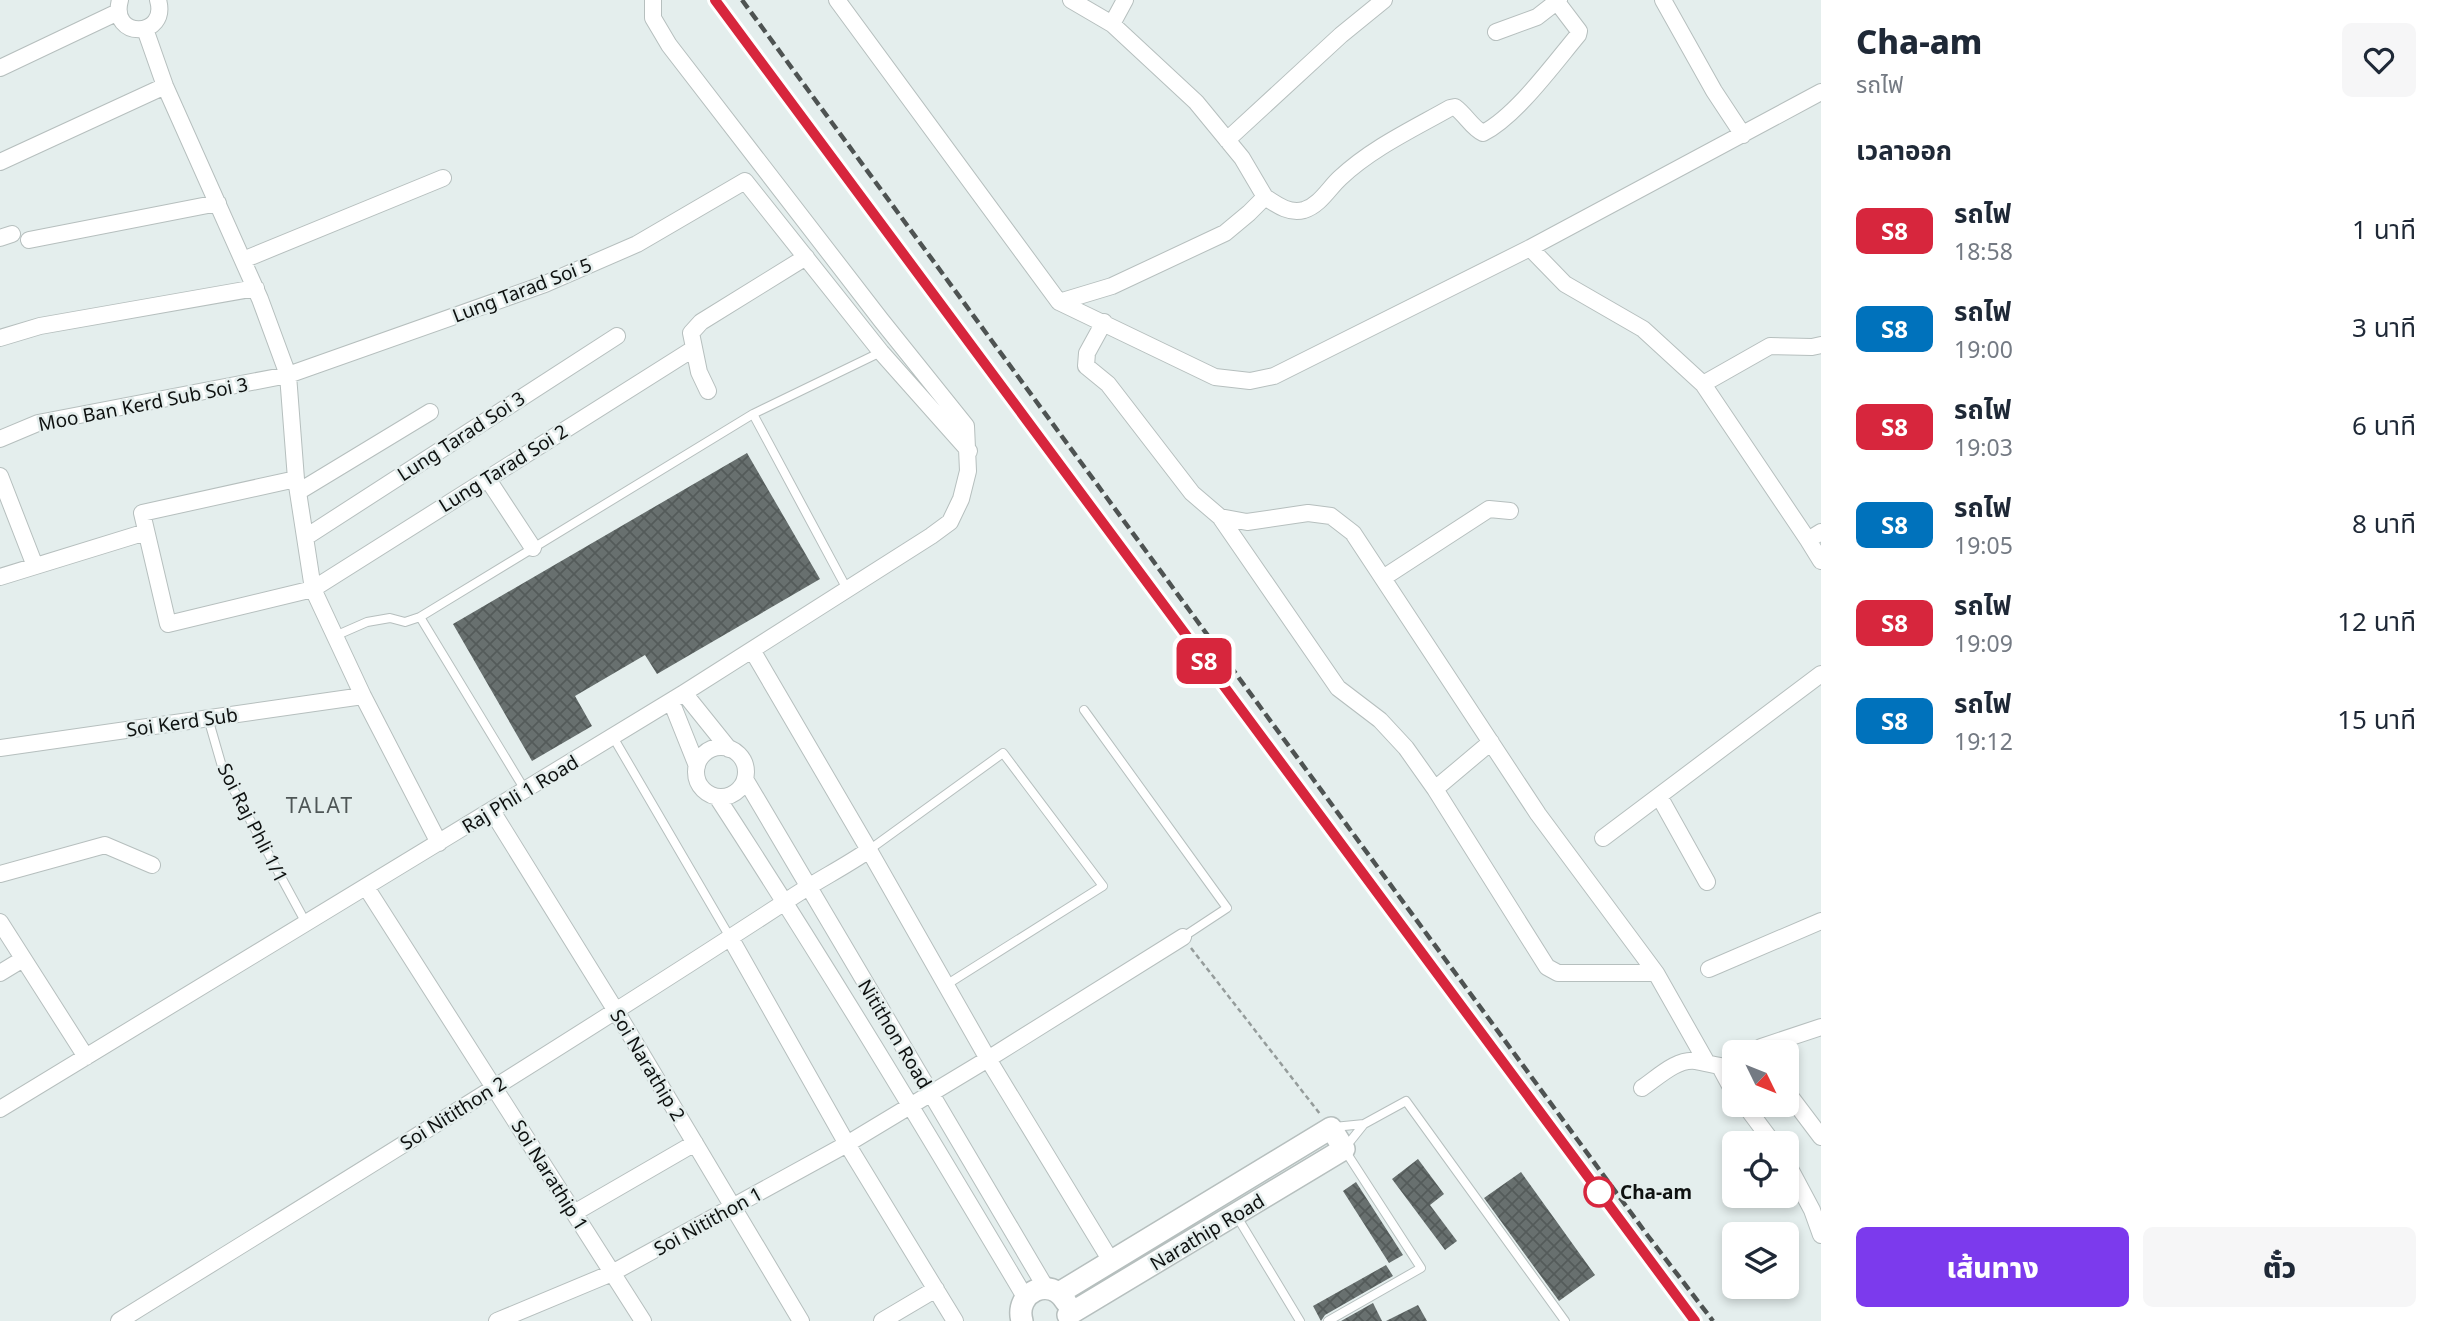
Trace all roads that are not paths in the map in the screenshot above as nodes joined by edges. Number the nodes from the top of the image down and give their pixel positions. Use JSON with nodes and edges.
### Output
{"nodes":[{"id":1,"x":158,"y":0,"type":"edge"},
{"id":2,"x":653,"y":0,"type":"edge"},
{"id":3,"x":837,"y":0,"type":"edge"},
{"id":4,"x":1071,"y":0,"type":"edge"},
{"id":5,"x":1125,"y":0,"type":"edge"},
{"id":6,"x":1384,"y":0,"type":"edge"},
{"id":7,"x":1663,"y":0,"type":"edge"},
{"id":8,"x":1558,"y":1,"type":"edge"},
{"id":9,"x":119,"y":6,"type":"edge"},
{"id":10,"x":1112,"y":24,"type":"junction"},
{"id":11,"x":145,"y":29,"type":"junction"},
{"id":12,"x":1496,"y":32,"type":"dead end"},
{"id":13,"x":0,"y":68,"type":"edge"},
{"id":14,"x":165,"y":86,"type":"junction"},
{"id":15,"x":1821,"y":92,"type":"edge"},
{"id":16,"x":1743,"y":135,"type":"junction"},
{"id":17,"x":1227,"y":140,"type":"junction"},
{"id":18,"x":0,"y":162,"type":"edge"},
{"id":19,"x":443,"y":178,"type":"dead end"},
{"id":20,"x":1265,"y":197,"type":"junction"},
{"id":21,"x":218,"y":203,"type":"junction"},
{"id":22,"x":29,"y":240,"type":"dead end"},
{"id":23,"x":1530,"y":248,"type":"junction"},
{"id":24,"x":806,"y":257,"type":"junction"},
{"id":25,"x":243,"y":260,"type":"junction"},
{"id":26,"x":256,"y":288,"type":"junction"},
{"id":27,"x":1059,"y":302,"type":"junction"},
{"id":28,"x":1104,"y":322,"type":"junction"},
{"id":29,"x":617,"y":336,"type":"dead end"},
{"id":30,"x":0,"y":338,"type":"edge"},
{"id":31,"x":1821,"y":345,"type":"edge"},
{"id":32,"x":693,"y":349,"type":"junction"},
{"id":33,"x":881,"y":352,"type":"junction"},
{"id":34,"x":288,"y":375,"type":"junction"},
{"id":35,"x":1703,"y":384,"type":"junction"},
{"id":36,"x":708,"y":391,"type":"dead end"},
{"id":37,"x":429,"y":412,"type":"dead end"},
{"id":38,"x":753,"y":414,"type":"junction"},
{"id":39,"x":0,"y":439,"type":"edge"},
{"id":40,"x":969,"y":452,"type":"junction"},
{"id":41,"x":0,"y":476,"type":"edge"},
{"id":42,"x":487,"y":478,"type":"junction"},
{"id":43,"x":297,"y":486,"type":"junction"},
{"id":44,"x":1510,"y":512,"type":"dead end"},
{"id":45,"x":1220,"y":517,"type":"junction"},
{"id":46,"x":146,"y":532,"type":"junction"},
{"id":47,"x":1814,"y":536,"type":"edge"},
{"id":48,"x":306,"y":537,"type":"junction"},
{"id":49,"x":533,"y":548,"type":"junction"},
{"id":50,"x":1821,"y":561,"type":"edge"},
{"id":51,"x":35,"y":566,"type":"junction"},
{"id":52,"x":0,"y":577,"type":"edge"},
{"id":53,"x":1383,"y":578,"type":"junction"},
{"id":54,"x":313,"y":589,"type":"junction"},
{"id":55,"x":847,"y":589,"type":"junction"},
{"id":56,"x":421,"y":617,"type":"junction"},
{"id":57,"x":335,"y":636,"type":"junction"},
{"id":58,"x":752,"y":650,"type":"junction"},
{"id":59,"x":1821,"y":674,"type":"edge"},
{"id":60,"x":363,"y":696,"type":"junction"},
{"id":61,"x":678,"y":697,"type":"junction"},
{"id":62,"x":1084,"y":709,"type":"dead end"},
{"id":63,"x":208,"y":718,"type":"junction"},
{"id":64,"x":613,"y":737,"type":"junction"},
{"id":65,"x":1491,"y":742,"type":"junction"},
{"id":66,"x":0,"y":748,"type":"edge"},
{"id":67,"x":729,"y":749,"type":"junction"},
{"id":68,"x":697,"y":766,"type":"junction"},
{"id":69,"x":745,"y":779,"type":"junction"},
{"id":70,"x":1435,"y":789,"type":"junction"},
{"id":71,"x":526,"y":790,"type":"junction"},
{"id":72,"x":1659,"y":796,"type":"junction"},
{"id":73,"x":717,"y":797,"type":"junction"},
{"id":74,"x":492,"y":811,"type":"junction"},
{"id":75,"x":1603,"y":838,"type":"dead end"},
{"id":76,"x":439,"y":843,"type":"junction"},
{"id":77,"x":869,"y":850,"type":"junction"},
{"id":78,"x":152,"y":866,"type":"dead end"},
{"id":79,"x":0,"y":874,"type":"edge"},
{"id":80,"x":1707,"y":882,"type":"dead end"},
{"id":81,"x":366,"y":887,"type":"junction"},
{"id":82,"x":808,"y":887,"type":"junction"},
{"id":83,"x":785,"y":902,"type":"junction"},
{"id":84,"x":1821,"y":921,"type":"edge"},
{"id":85,"x":0,"y":922,"type":"edge"},
{"id":86,"x":306,"y":924,"type":"junction"},
{"id":87,"x":1183,"y":937,"type":"joint"},
{"id":88,"x":731,"y":939,"type":"junction"},
{"id":89,"x":23,"y":959,"type":"junction"},
{"id":90,"x":1709,"y":969,"type":"dead end"},
{"id":91,"x":1656,"y":973,"type":"junction"},
{"id":92,"x":0,"y":974,"type":"edge"},
{"id":93,"x":946,"y":985,"type":"junction"},
{"id":94,"x":616,"y":1011,"type":"junction"},
{"id":95,"x":1821,"y":1027,"type":"edge"},
{"id":96,"x":1782,"y":1040,"type":"edge"},
{"id":97,"x":86,"y":1057,"type":"junction"},
{"id":98,"x":988,"y":1059,"type":"junction"},
{"id":99,"x":1720,"y":1065,"type":"edge"},
{"id":100,"x":495,"y":1088,"type":"junction"},
{"id":101,"x":1642,"y":1088,"type":"dead end"},
{"id":102,"x":930,"y":1094,"type":"junction"},
{"id":103,"x":911,"y":1105,"type":"junction"},
{"id":104,"x":1799,"y":1108,"type":"edge"},
{"id":105,"x":0,"y":1109,"type":"edge"},
{"id":106,"x":1364,"y":1124,"type":"junction"},
{"id":107,"x":1331,"y":1128,"type":"junction"},
{"id":108,"x":1821,"y":1137,"type":"edge"},
{"id":109,"x":695,"y":1143,"type":"junction"},
{"id":110,"x":847,"y":1144,"type":"junction"},
{"id":111,"x":1344,"y":1149,"type":"junction"},
{"id":112,"x":1799,"y":1186,"type":"edge"},
{"id":113,"x":1223,"y":1193,"type":"junction"},
{"id":114,"x":733,"y":1207,"type":"junction"},
{"id":115,"x":574,"y":1213,"type":"junction"},
{"id":116,"x":1236,"y":1215,"type":"junction"},
{"id":117,"x":1821,"y":1235,"type":"edge"},
{"id":118,"x":1111,"y":1261,"type":"junction"},
{"id":119,"x":612,"y":1273,"type":"junction"},
{"id":120,"x":936,"y":1289,"type":"junction"},
{"id":121,"x":1052,"y":1291,"type":"junction"},
{"id":122,"x":1019,"y":1314,"type":"edge"},
{"id":123,"x":522,"y":1316,"type":"edge"},
{"id":124,"x":1068,"y":1318,"type":"edge"},
{"id":125,"x":119,"y":1321,"type":"edge"},
{"id":126,"x":497,"y":1321,"type":"edge"},
{"id":127,"x":643,"y":1321,"type":"edge"},
{"id":128,"x":801,"y":1321,"type":"edge"},
{"id":129,"x":882,"y":1321,"type":"edge"},
{"id":130,"x":955,"y":1321,"type":"edge"},
{"id":131,"x":1300,"y":1321,"type":"edge"},
{"id":132,"x":1328,"y":1321,"type":"edge"},
{"id":133,"x":1565,"y":1321,"type":"edge"}],
"edges":[{"from":1,"to":11,"type":"street"},
{"from":2,"to":40,"type":"street","name":"Raj Phli 1 Road"},
{"from":3,"to":27,"type":"street"},
{"from":4,"to":10,"type":"street"},
{"from":5,"to":10,"type":"street"},
{"from":6,"to":17,"type":"street"},
{"from":7,"to":16,"type":"street"},
{"from":8,"to":12,"type":"street"},
{"from":8,"to":20,"type":"street"},
{"from":9,"to":11,"type":"street"},
{"from":9,"to":13,"type":"street"},
{"from":10,"to":17,"type":"street"},
{"from":11,"to":14,"type":"street"},
{"from":14,"to":18,"type":"street"},
{"from":14,"to":21,"type":"street"},
{"from":15,"to":16,"type":"street"},
{"from":16,"to":23,"type":"street"},
{"from":17,"to":20,"type":"street"},
{"from":19,"to":25,"type":"street"},
{"from":20,"to":27,"type":"street"},
{"from":21,"to":22,"type":"street"},
{"from":21,"to":25,"type":"street"},
{"from":23,"to":28,"type":"street"},
{"from":23,"to":35,"type":"street"},
{"from":24,"to":32,"type":"street"},
{"from":24,"to":33,"type":"street"},
{"from":24,"to":34,"type":"street","name":"Lung Tarad Soi 5"},
{"from":25,"to":26,"type":"street"},
{"from":26,"to":30,"type":"street"},
{"from":26,"to":34,"type":"street"},
{"from":27,"to":28,"type":"street"},
{"from":28,"to":45,"type":"street"},
{"from":29,"to":48,"type":"street","name":"Lung Tarad Soi 3"},
{"from":31,"to":35,"type":"street"},
{"from":32,"to":36,"type":"street"},
{"from":32,"to":42,"type":"street","name":"Lung Tarad Soi 2"},
{"from":33,"to":38,"type":"lane"},
{"from":33,"to":40,"type":"street"},
{"from":34,"to":39,"type":"street","name":"Moo Ban Kerd Sub Soi 3"},
{"from":34,"to":43,"type":"street"},
{"from":35,"to":47,"type":"street"},
{"from":37,"to":43,"type":"street"},
{"from":38,"to":49,"type":"lane"},
{"from":38,"to":55,"type":"lane"},
{"from":40,"to":55,"type":"street","name":"Raj Phli 1 Road"},
{"from":41,"to":51,"type":"street"},
{"from":42,"to":49,"type":"street"},
{"from":42,"to":54,"type":"street","name":"Lung Tarad Soi 2"},
{"from":43,"to":46,"type":"street"},
{"from":43,"to":48,"type":"street"},
{"from":44,"to":53,"type":"street"},
{"from":45,"to":53,"type":"street"},
{"from":45,"to":70,"type":"street"},
{"from":46,"to":51,"type":"street"},
{"from":46,"to":54,"type":"street","name":"Lung Tarad Soi 2"},
{"from":47,"to":50,"type":"street"},
{"from":48,"to":54,"type":"street"},
{"from":49,"to":56,"type":"lane"},
{"from":51,"to":52,"type":"street"},
{"from":53,"to":65,"type":"street"},
{"from":54,"to":57,"type":"street"},
{"from":55,"to":58,"type":"street","name":"Raj Phli 1 Road"},
{"from":56,"to":57,"type":"lane"},
{"from":56,"to":71,"type":"lane"},
{"from":57,"to":60,"type":"street"},
{"from":58,"to":61,"type":"street","name":"Raj Phli 1 Road"},
{"from":58,"to":77,"type":"street"},
{"from":59,"to":72,"type":"street"},
{"from":60,"to":63,"type":"street","name":"Soi Kerd Sub"},
{"from":60,"to":76,"type":"street"},
{"from":61,"to":64,"type":"street","name":"Raj Phli 1 Road"},
{"from":61,"to":67,"type":"street"},
{"from":61,"to":68,"type":"street"},
{"from":62,"to":87,"type":"lane"},
{"from":63,"to":66,"type":"street","name":"Soi Kerd Sub"},
{"from":63,"to":86,"type":"lane","name":"Soi Raj Phli 1/1"},
{"from":64,"to":71,"type":"street","name":"Raj Phli 1 Road"},
{"from":64,"to":88,"type":"lane"},
{"from":65,"to":70,"type":"street"},
{"from":65,"to":91,"type":"street"},
{"from":67,"to":68,"type":"street"},
{"from":67,"to":69,"type":"street"},
{"from":68,"to":73,"type":"street"},
{"from":69,"to":73,"type":"street"},
{"from":69,"to":82,"type":"street","name":"Nitithon Road"},
{"from":70,"to":91,"type":"street"},
{"from":71,"to":74,"type":"street","name":"Raj Phli 1 Road"},
{"from":72,"to":75,"type":"street"},
{"from":72,"to":80,"type":"street"},
{"from":73,"to":83,"type":"street","name":"Nitithon Road"},
{"from":74,"to":76,"type":"street","name":"Raj Phli 1 Road"},
{"from":74,"to":94,"type":"street","name":"Soi Narathip 2"},
{"from":76,"to":81,"type":"street","name":"Raj Phli 1 Road"},
{"from":77,"to":82,"type":"street","name":"Soi Nitithon 2"},
{"from":77,"to":93,"type":"street"},
{"from":77,"to":93,"type":"lane"},
{"from":78,"to":79,"type":"street"},
{"from":81,"to":86,"type":"street","name":"Raj Phli 1 Road"},
{"from":81,"to":100,"type":"street","name":"Soi Narathip 1"},
{"from":82,"to":83,"type":"street","name":"Soi Nitithon 2"},
{"from":82,"to":102,"type":"street","name":"Nitithon Road"},
{"from":83,"to":88,"type":"street","name":"Soi Nitithon 2"},
{"from":83,"to":103,"type":"street","name":"Nitithon Road"},
{"from":84,"to":90,"type":"street"},
{"from":85,"to":89,"type":"street"},
{"from":86,"to":97,"type":"street","name":"Raj Phli 1 Road"},
{"from":87,"to":98,"type":"street","name":"Soi Nitithon 1"},
{"from":88,"to":94,"type":"street","name":"Soi Nitithon 2"},
{"from":88,"to":110,"type":"street"},
{"from":89,"to":92,"type":"street"},
{"from":89,"to":97,"type":"street"},
{"from":91,"to":99,"type":"street"},
{"from":93,"to":98,"type":"street"},
{"from":94,"to":100,"type":"street","name":"Soi Nitithon 2"},
{"from":94,"to":109,"type":"street","name":"Soi Narathip 2"},
{"from":95,"to":96,"type":"street"},
{"from":97,"to":105,"type":"street","name":"Raj Phli 1 Road"},
{"from":98,"to":102,"type":"street","name":"Soi Nitithon 1"},
{"from":98,"to":118,"type":"street"},
{"from":99,"to":101,"type":"street"},
{"from":100,"to":115,"type":"street","name":"Soi Narathip 1"},
{"from":100,"to":125,"type":"street","name":"Soi Nitithon 2"},
{"from":102,"to":103,"type":"street","name":"Soi Nitithon 1"},
{"from":102,"to":121,"type":"street","name":"Nitithon Road"},
{"from":103,"to":110,"type":"street","name":"Soi Nitithon 1"},
{"from":103,"to":122,"type":"street","name":"Nitithon Road"},
{"from":104,"to":108,"type":"street"},
{"from":106,"to":107,"type":"lane"},
{"from":106,"to":111,"type":"lane"},
{"from":106,"to":133,"type":"lane"},
{"from":107,"to":111,"type":"street"},
{"from":107,"to":113,"type":"street","name":"Narathip Road"},
{"from":109,"to":114,"type":"street","name":"Soi Narathip 2"},
{"from":109,"to":115,"type":"street"},
{"from":110,"to":114,"type":"street","name":"Soi Nitithon 1"},
{"from":110,"to":120,"type":"street"},
{"from":111,"to":116,"type":"street","name":"Narathip Road"},
{"from":111,"to":132,"type":"lane"},
{"from":112,"to":117,"type":"street"},
{"from":113,"to":116,"type":"street"},
{"from":113,"to":118,"type":"street","name":"Narathip Road"},
{"from":114,"to":119,"type":"street","name":"Soi Nitithon 1"},
{"from":114,"to":128,"type":"street","name":"Soi Narathip 2"},
{"from":115,"to":119,"type":"street","name":"Soi Narathip 1"},
{"from":116,"to":124,"type":"street","name":"Narathip Road"},
{"from":116,"to":131,"type":"lane"},
{"from":118,"to":121,"type":"street","name":"Narathip Road"},
{"from":119,"to":123,"type":"street","name":"Soi Nitithon 1"},
{"from":119,"to":127,"type":"street","name":"Soi Narathip 1"},
{"from":120,"to":129,"type":"street"},
{"from":120,"to":130,"type":"street"},
{"from":121,"to":122,"type":"street","name":"Narathip Road"},
{"from":121,"to":124,"type":"street"},
{"from":123,"to":126,"type":"street","name":"Soi Nitithon 1"}]}
